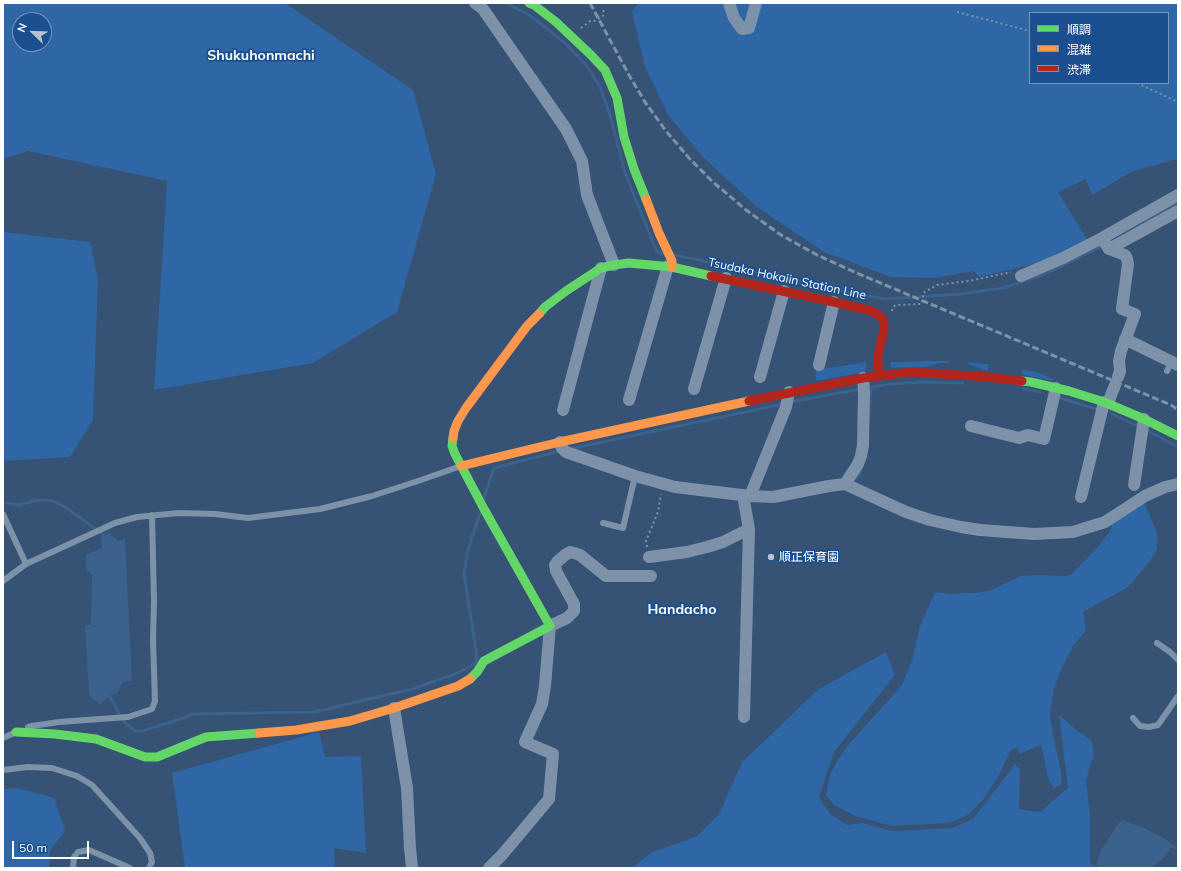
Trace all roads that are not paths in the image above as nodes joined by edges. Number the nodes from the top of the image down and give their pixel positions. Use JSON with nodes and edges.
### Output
{"nodes":[{"id":1,"x":529,"y":3,"type":"edge"},
{"id":2,"x":729,"y":3,"type":"edge"},
{"id":3,"x":756,"y":3,"type":"edge"},
{"id":4,"x":481,"y":5,"type":"edge"},
{"id":5,"x":1178,"y":195,"type":"edge"},
{"id":6,"x":1178,"y":210,"type":"edge"},
{"id":7,"x":1154,"y":216,"type":"junction"},
{"id":8,"x":1105,"y":244,"type":"junction"},
{"id":9,"x":614,"y":265,"type":"junction"},
{"id":10,"x":671,"y":265,"type":"junction"},
{"id":11,"x":601,"y":268,"type":"junction"},
{"id":12,"x":1021,"y":276,"type":"road end"},
{"id":13,"x":726,"y":278,"type":"junction"},
{"id":14,"x":784,"y":291,"type":"junction"},
{"id":15,"x":834,"y":302,"type":"junction"},
{"id":16,"x":1125,"y":339,"type":"junction"},
{"id":17,"x":819,"y":365,"type":"dead end"},
{"id":18,"x":1172,"y":366,"type":"edge"},
{"id":19,"x":878,"y":376,"type":"junction"},
{"id":20,"x":760,"y":377,"type":"dead end"},
{"id":21,"x":864,"y":385,"type":"junction"},
{"id":22,"x":694,"y":389,"type":"dead end"},
{"id":23,"x":1055,"y":393,"type":"junction"},
{"id":24,"x":629,"y":400,"type":"dead end"},
{"id":25,"x":787,"y":400,"type":"junction"},
{"id":26,"x":1104,"y":406,"type":"junction"},
{"id":27,"x":562,"y":410,"type":"dead end"},
{"id":28,"x":1143,"y":425,"type":"junction"},
{"id":29,"x":971,"y":426,"type":"dead end"},
{"id":30,"x":1178,"y":436,"type":"edge"},
{"id":31,"x":563,"y":447,"type":"junction"},
{"id":32,"x":461,"y":466,"type":"junction"},
{"id":33,"x":635,"y":479,"type":"junction"},
{"id":34,"x":1178,"y":484,"type":"edge"},
{"id":35,"x":848,"y":485,"type":"junction"},
{"id":36,"x":1134,"y":485,"type":"dead end"},
{"id":37,"x":1081,"y":497,"type":"dead end"},
{"id":38,"x":745,"y":498,"type":"junction"},
{"id":39,"x":3,"y":514,"type":"edge"},
{"id":40,"x":152,"y":515,"type":"junction"},
{"id":41,"x":603,"y":523,"type":"dead end"},
{"id":42,"x":749,"y":529,"type":"junction"},
{"id":43,"x":649,"y":557,"type":"road end"},
{"id":44,"x":26,"y":564,"type":"junction"},
{"id":45,"x":651,"y":576,"type":"dead end"},
{"id":46,"x":3,"y":580,"type":"edge"},
{"id":47,"x":550,"y":626,"type":"junction"},
{"id":48,"x":1157,"y":643,"type":"dead end"},
{"id":49,"x":1178,"y":660,"type":"edge"},
{"id":50,"x":1178,"y":696,"type":"edge"},
{"id":51,"x":394,"y":708,"type":"junction"},
{"id":52,"x":744,"y":717,"type":"dead end"},
{"id":53,"x":1133,"y":718,"type":"dead end"},
{"id":54,"x":16,"y":732,"type":"junction"},
{"id":55,"x":3,"y":738,"type":"edge"},
{"id":56,"x":3,"y":770,"type":"edge"},
{"id":57,"x":72,"y":868,"type":"edge"},
{"id":58,"x":130,"y":868,"type":"edge"},
{"id":59,"x":149,"y":868,"type":"edge"},
{"id":60,"x":412,"y":868,"type":"edge"},
{"id":61,"x":489,"y":868,"type":"edge"}],
"edges":[{"from":1,"to":10,"type":"street"},
{"from":2,"to":3,"type":"street"},
{"from":4,"to":9,"type":"street"},
{"from":5,"to":7,"type":"street"},
{"from":6,"to":7,"type":"street"},
{"from":7,"to":8,"type":"street"},
{"from":8,"to":12,"type":"street"},
{"from":8,"to":16,"type":"street"},
{"from":9,"to":10,"type":"street","name":"Tsudaka Hokaiin Station Line"},
{"from":9,"to":11,"type":"street","name":"Tsudaka Hokaiin Station Line"},
{"from":10,"to":13,"type":"street","name":"Tsudaka Hokaiin Station Line"},
{"from":10,"to":24,"type":"street"},
{"from":11,"to":27,"type":"street"},
{"from":11,"to":32,"type":"street"},
{"from":13,"to":14,"type":"street","name":"Tsudaka Hokaiin Station Line"},
{"from":13,"to":22,"type":"street"},
{"from":14,"to":15,"type":"street","name":"Tsudaka Hokaiin Station Line"},
{"from":14,"to":20,"type":"street"},
{"from":15,"to":17,"type":"street"},
{"from":15,"to":19,"type":"street","name":"Tsudaka Hokaiin Station Line"},
{"from":16,"to":18,"type":"street"},
{"from":16,"to":26,"type":"street"},
{"from":19,"to":21,"type":"street"},
{"from":19,"to":23,"type":"street"},
{"from":21,"to":25,"type":"street"},
{"from":21,"to":35,"type":"street"},
{"from":23,"to":26,"type":"street"},
{"from":23,"to":29,"type":"street"},
{"from":25,"to":31,"type":"street"},
{"from":25,"to":38,"type":"street"},
{"from":26,"to":28,"type":"street"},
{"from":26,"to":37,"type":"street"},
{"from":28,"to":30,"type":"street"},
{"from":28,"to":36,"type":"street"},
{"from":31,"to":32,"type":"street"},
{"from":31,"to":33,"type":"street"},
{"from":32,"to":40,"type":"lane"},
{"from":32,"to":47,"type":"street"},
{"from":33,"to":38,"type":"street"},
{"from":33,"to":41,"type":"lane"},
{"from":34,"to":35,"type":"street"},
{"from":35,"to":38,"type":"street"},
{"from":38,"to":42,"type":"street"},
{"from":39,"to":44,"type":"lane"},
{"from":40,"to":44,"type":"lane"},
{"from":40,"to":54,"type":"lane"},
{"from":42,"to":43,"type":"street"},
{"from":42,"to":52,"type":"street"},
{"from":44,"to":46,"type":"lane"},
{"from":45,"to":47,"type":"street"},
{"from":47,"to":51,"type":"street"},
{"from":47,"to":61,"type":"street"},
{"from":48,"to":49,"type":"lane"},
{"from":50,"to":53,"type":"lane"},
{"from":51,"to":54,"type":"street"},
{"from":51,"to":60,"type":"street"},
{"from":54,"to":55,"type":"lane"},
{"from":56,"to":59,"type":"lane"},
{"from":57,"to":58,"type":"lane"}]}
